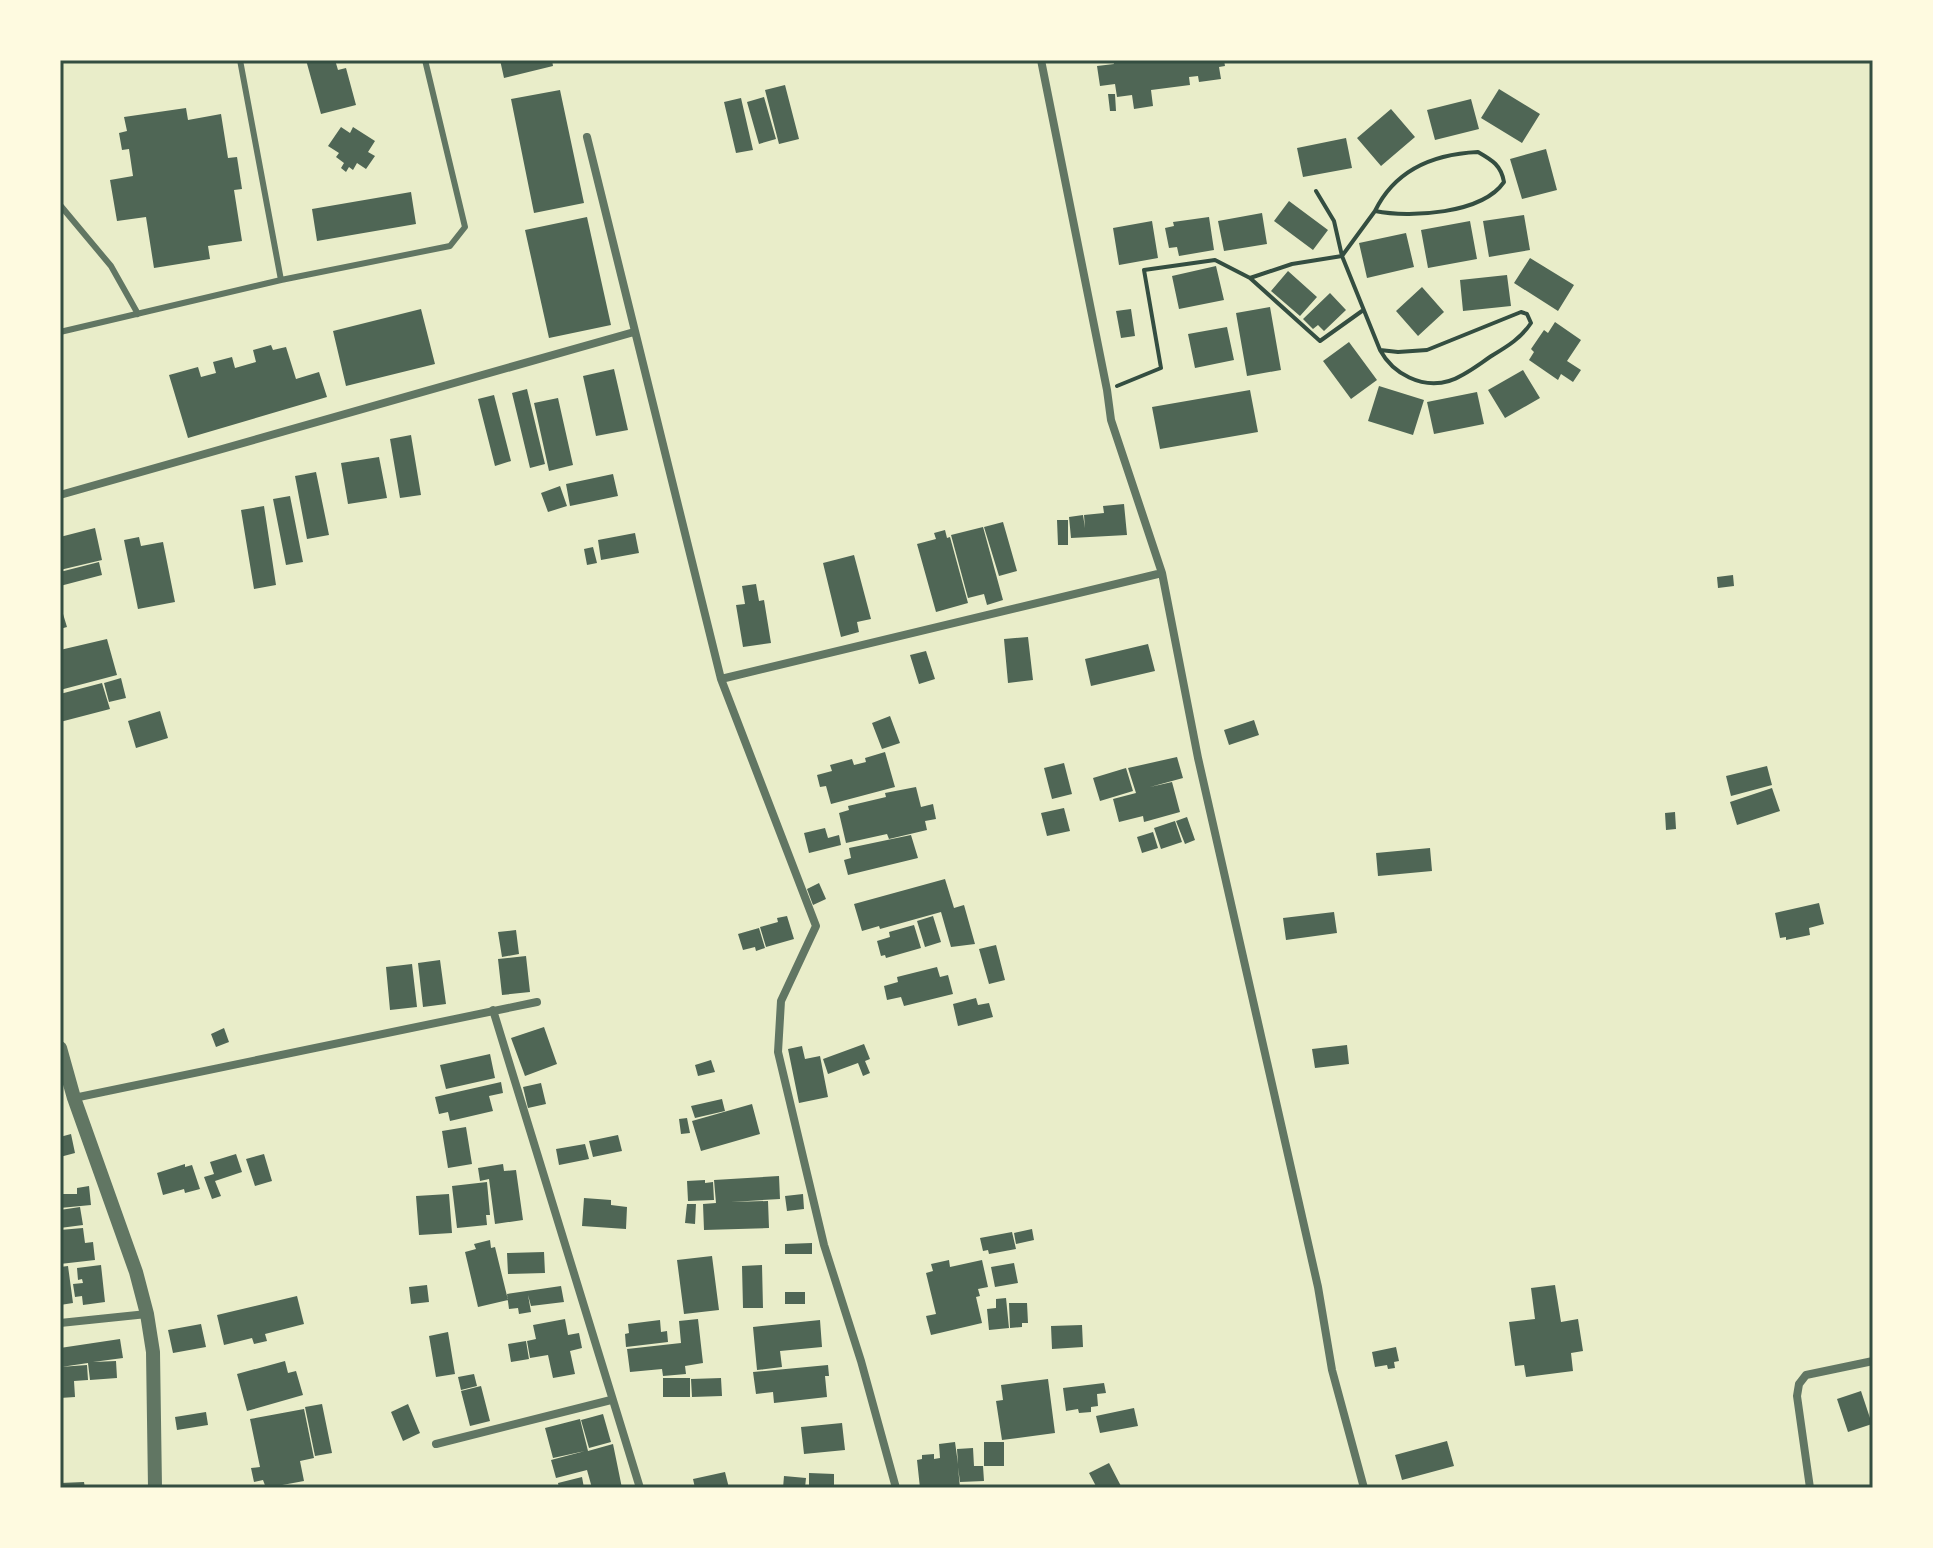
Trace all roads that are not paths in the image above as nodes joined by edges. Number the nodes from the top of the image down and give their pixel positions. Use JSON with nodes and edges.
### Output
{"nodes":[{"id":1,"x":240,"y":60,"type":"edge"},
{"id":2,"x":425,"y":60,"type":"edge"},
{"id":3,"x":1041,"y":60,"type":"edge"},
{"id":4,"x":587,"y":137,"type":"dead end"},
{"id":5,"x":60,"y":205,"type":"edge"},
{"id":6,"x":281,"y":280,"type":"junction"},
{"id":7,"x":138,"y":314,"type":"junction"},
{"id":8,"x":60,"y":332,"type":"edge"},
{"id":9,"x":634,"y":332,"type":"junction"},
{"id":10,"x":60,"y":495,"type":"edge"},
{"id":11,"x":1162,"y":573,"type":"junction"},
{"id":12,"x":721,"y":679,"type":"junction"},
{"id":13,"x":537,"y":1002,"type":"dead end"},
{"id":14,"x":493,"y":1010,"type":"junction"},
{"id":15,"x":60,"y":1048,"type":"edge"},
{"id":16,"x":74,"y":1098,"type":"junction"},
{"id":17,"x":147,"y":1314,"type":"junction"},
{"id":18,"x":60,"y":1323,"type":"edge"},
{"id":19,"x":1873,"y":1361,"type":"edge"},
{"id":20,"x":611,"y":1400,"type":"junction"},
{"id":21,"x":436,"y":1444,"type":"dead end"},
{"id":22,"x":155,"y":1488,"type":"edge"},
{"id":23,"x":640,"y":1488,"type":"edge"},
{"id":24,"x":896,"y":1488,"type":"edge"},
{"id":25,"x":1364,"y":1488,"type":"edge"},
{"id":26,"x":1810,"y":1488,"type":"edge"}],
"edges":[{"from":1,"to":6,"type":"lane"},
{"from":2,"to":6,"type":"lane"},
{"from":3,"to":11,"type":"street"},
{"from":4,"to":9,"type":"street"},
{"from":5,"to":7,"type":"lane"},
{"from":6,"to":7,"type":"lane"},
{"from":7,"to":8,"type":"lane"},
{"from":9,"to":10,"type":"street"},
{"from":9,"to":12,"type":"street"},
{"from":11,"to":12,"type":"street"},
{"from":11,"to":25,"type":"street"},
{"from":12,"to":24,"type":"street"},
{"from":13,"to":14,"type":"street"},
{"from":14,"to":16,"type":"street"},
{"from":14,"to":20,"type":"street"},
{"from":15,"to":16,"type":"street"},
{"from":16,"to":17,"type":"street"},
{"from":17,"to":18,"type":"street"},
{"from":17,"to":22,"type":"street"},
{"from":19,"to":26,"type":"street"},
{"from":20,"to":21,"type":"street"},
{"from":20,"to":23,"type":"street"}]}
